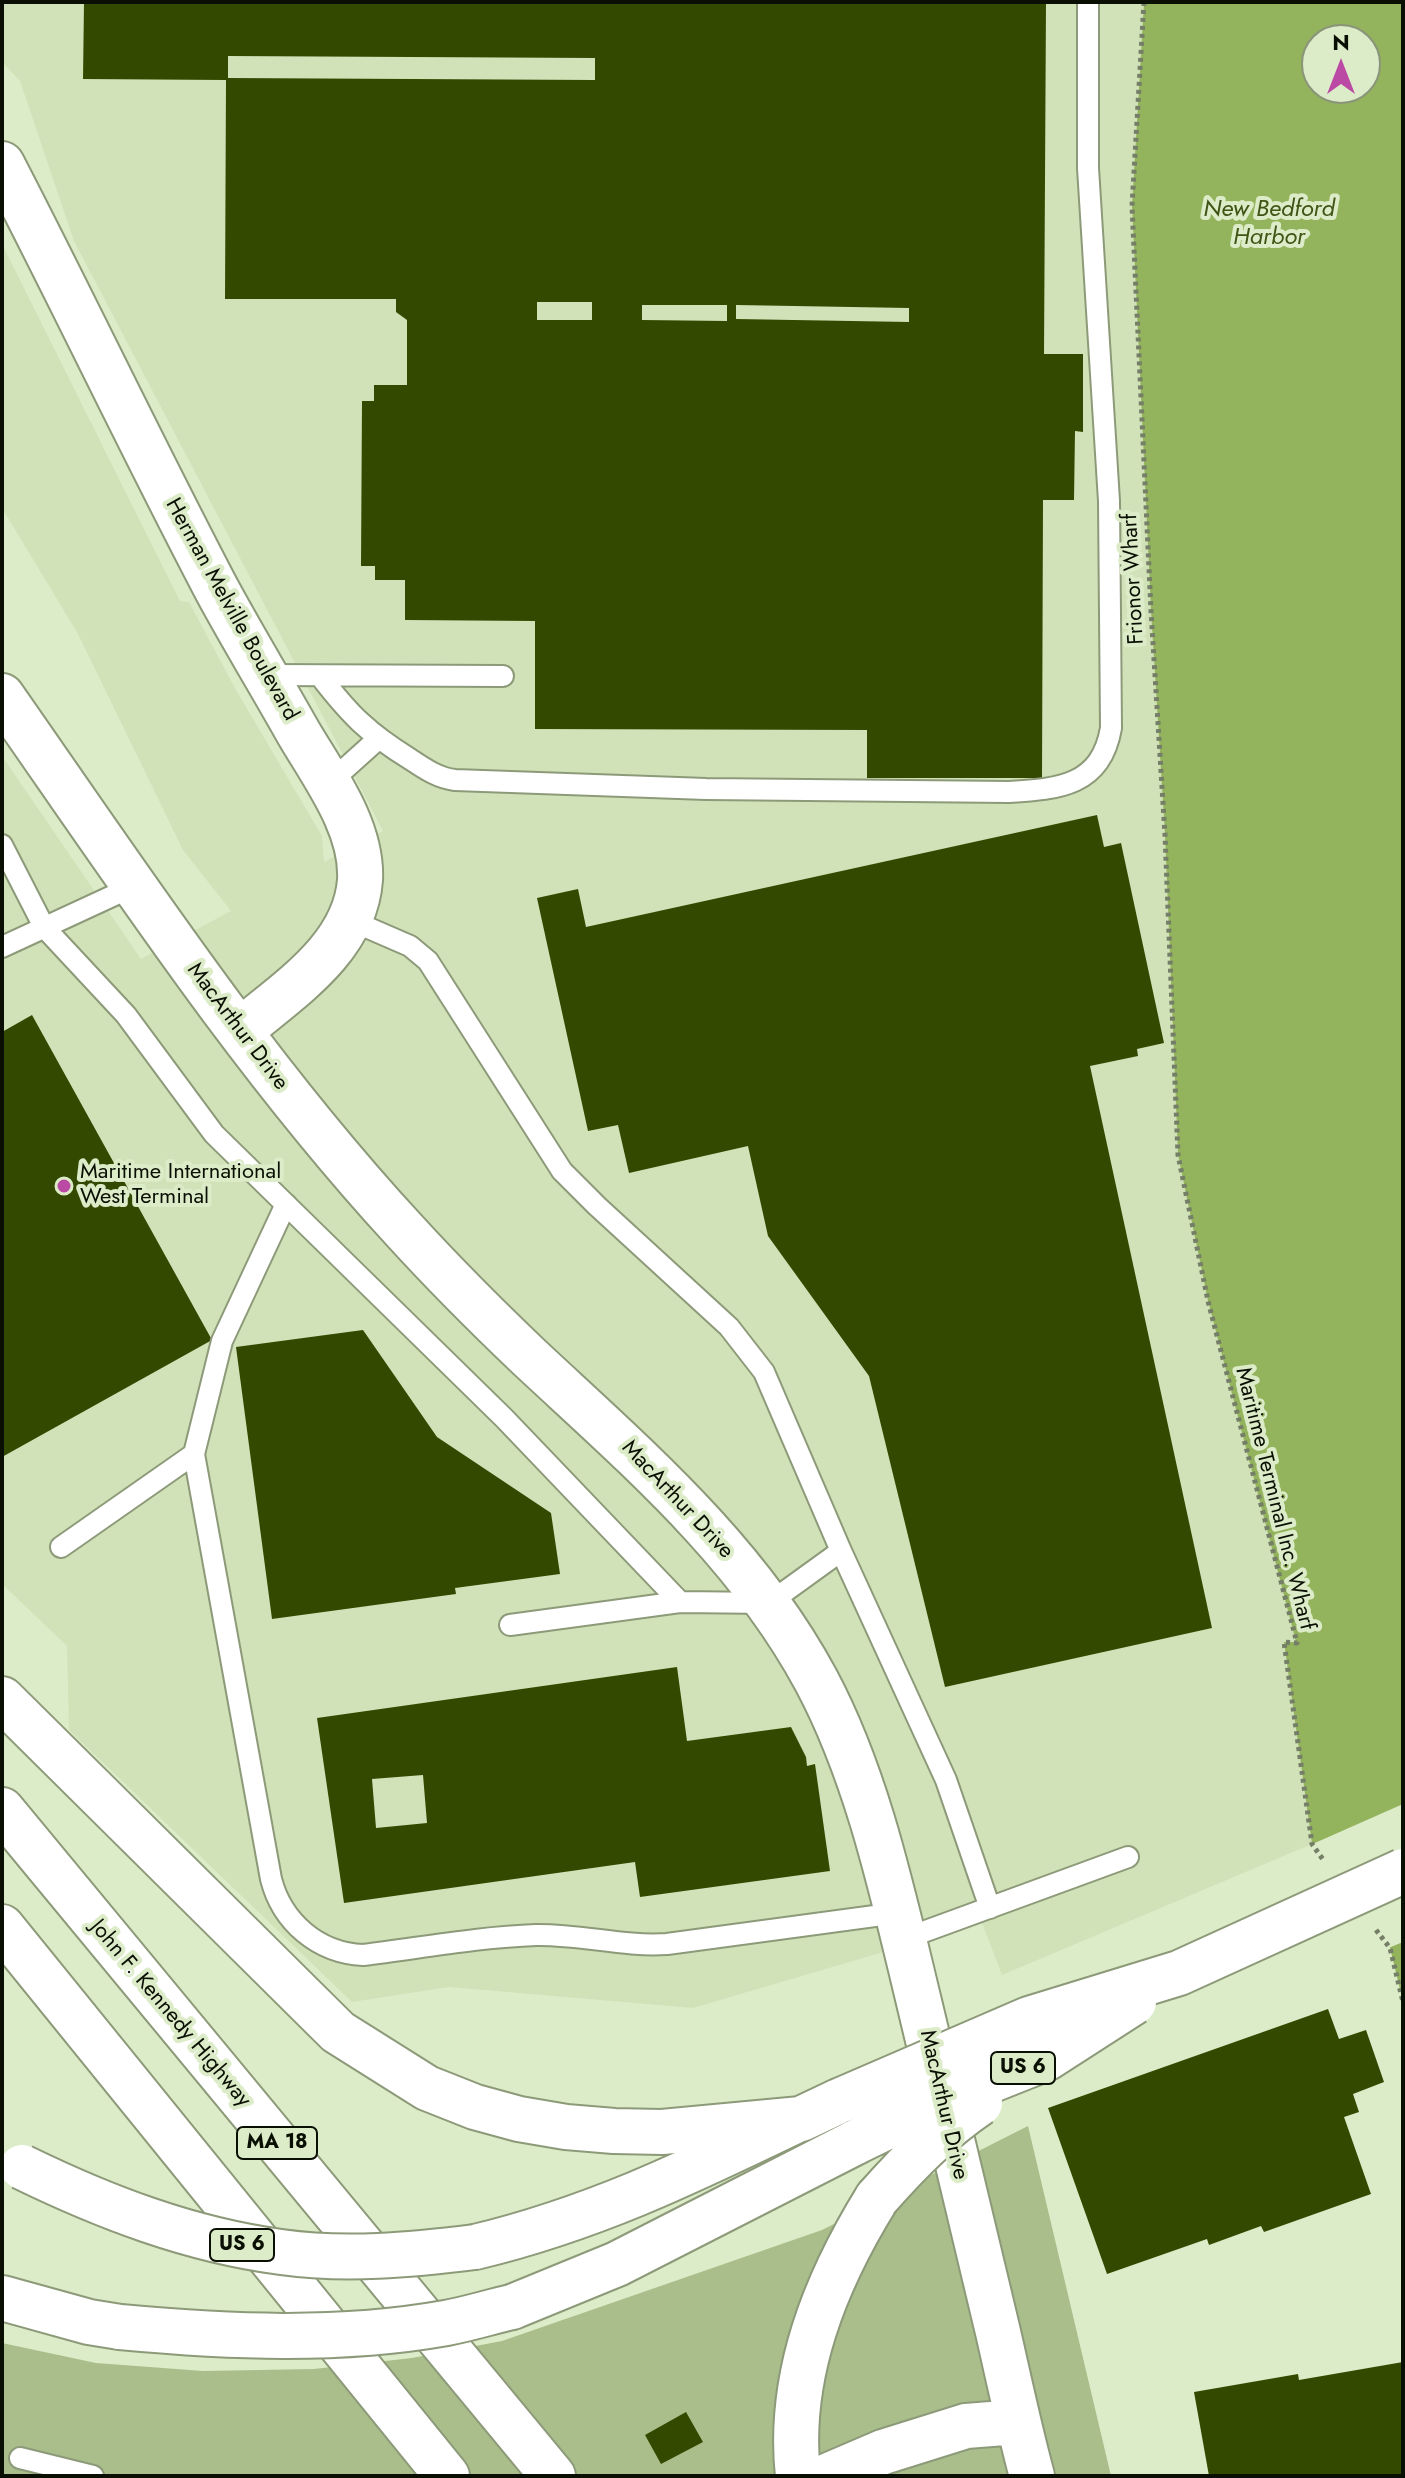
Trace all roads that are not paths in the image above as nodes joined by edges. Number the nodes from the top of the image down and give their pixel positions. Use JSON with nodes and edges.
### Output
{"nodes":[{"id":1,"x":1088,"y":2,"type":"edge"},
{"id":2,"x":2,"y":164,"type":"edge"},
{"id":3,"x":266,"y":675,"type":"junction"},
{"id":4,"x":320,"y":676,"type":"junction"},
{"id":5,"x":503,"y":676,"type":"dead end"},
{"id":6,"x":2,"y":696,"type":"edge"},
{"id":7,"x":378,"y":739,"type":"junction"},
{"id":8,"x":328,"y":784,"type":"junction"},
{"id":9,"x":2,"y":845,"type":"edge"},
{"id":10,"x":134,"y":886,"type":"junction"},
{"id":11,"x":350,"y":920,"type":"junction"},
{"id":12,"x":44,"y":927,"type":"junction"},
{"id":13,"x":2,"y":947,"type":"edge"},
{"id":14,"x":240,"y":1031,"type":"junction"},
{"id":15,"x":286,"y":1204,"type":"junction"},
{"id":16,"x":194,"y":1454,"type":"junction"},
{"id":17,"x":61,"y":1547,"type":"dead end"},
{"id":18,"x":841,"y":1551,"type":"junction"},
{"id":19,"x":680,"y":1602,"type":"junction"},
{"id":20,"x":769,"y":1603,"type":"junction"},
{"id":21,"x":510,"y":1625,"type":"dead end"},
{"id":22,"x":2,"y":1699,"type":"edge"},
{"id":23,"x":2,"y":1810,"type":"edge"},
{"id":24,"x":1128,"y":1857,"type":"dead end"},
{"id":25,"x":1403,"y":1871,"type":"edge"},
{"id":26,"x":990,"y":1908,"type":"junction"},
{"id":27,"x":900,"y":1926,"type":"junction"},
{"id":28,"x":2,"y":1927,"type":"edge"},
{"id":29,"x":1179,"y":1973,"type":"junction"},
{"id":30,"x":1047,"y":2058,"type":"junction"},
{"id":31,"x":820,"y":2110,"type":"junction"},
{"id":32,"x":12,"y":2161,"type":"edge"},
{"id":33,"x":2,"y":2298,"type":"edge"},
{"id":34,"x":1017,"y":2422,"type":"junction"},
{"id":35,"x":20,"y":2458,"type":"dead end"},
{"id":36,"x":93,"y":2476,"type":"edge"},
{"id":37,"x":447,"y":2476,"type":"edge"},
{"id":38,"x":553,"y":2476,"type":"edge"},
{"id":39,"x":798,"y":2476,"type":"edge"},
{"id":40,"x":827,"y":2476,"type":"edge"},
{"id":41,"x":1032,"y":2476,"type":"edge"}],
"edges":[{"from":1,"to":7,"type":"lane"},
{"from":2,"to":3,"type":"main road","name":"Herman Melville Boulevard"},
{"from":3,"to":4,"type":"lane"},
{"from":3,"to":8,"type":"main road","name":"Herman Melville Boulevard"},
{"from":4,"to":5,"type":"lane"},
{"from":4,"to":7,"type":"lane"},
{"from":6,"to":10,"type":"main road","name":"MacArthur Drive"},
{"from":7,"to":8,"type":"lane"},
{"from":8,"to":11,"type":"main road","name":"Herman Melville Boulevard"},
{"from":9,"to":12,"type":"lane"},
{"from":10,"to":12,"type":"lane"},
{"from":10,"to":14,"type":"main road","name":"MacArthur Drive"},
{"from":11,"to":14,"type":"main road","name":"Herman Melville Boulevard"},
{"from":11,"to":18,"type":"lane"},
{"from":12,"to":13,"type":"lane"},
{"from":12,"to":15,"type":"lane"},
{"from":14,"to":20,"type":"main road","name":"MacArthur Drive"},
{"from":15,"to":16,"type":"lane"},
{"from":15,"to":19,"type":"lane"},
{"from":16,"to":17,"type":"lane"},
{"from":16,"to":27,"type":"lane"},
{"from":18,"to":20,"type":"lane"},
{"from":18,"to":26,"type":"lane"},
{"from":19,"to":20,"type":"lane"},
{"from":19,"to":21,"type":"lane"},
{"from":20,"to":27,"type":"main road","name":"MacArthur Drive"},
{"from":22,"to":31,"type":"main road"},
{"from":23,"to":38,"type":"main road","name":"John F. Kennedy Highway","number":"MA 18"},
{"from":24,"to":26,"type":"lane"},
{"from":25,"to":29,"type":"main road","number":"US 6","bridge":true},
{"from":26,"to":27,"type":"lane"},
{"from":27,"to":34,"type":"main road","name":"MacArthur Drive"},
{"from":28,"to":37,"type":"main road"},
{"from":29,"to":30,"type":"main road","number":"US 6","bridge":true},
{"from":29,"to":31,"type":"main road","number":"US 6","bridge":true},
{"from":30,"to":33,"type":"main road","number":"US 6","bridge":true},
{"from":30,"to":39,"type":"main road","bridge":true},
{"from":31,"to":32,"type":"main road","number":"US 6","bridge":true},
{"from":34,"to":40,"type":"main road"},
{"from":34,"to":41,"type":"main road","name":"MacArthur Drive"},
{"from":35,"to":36,"type":"lane"}]}
